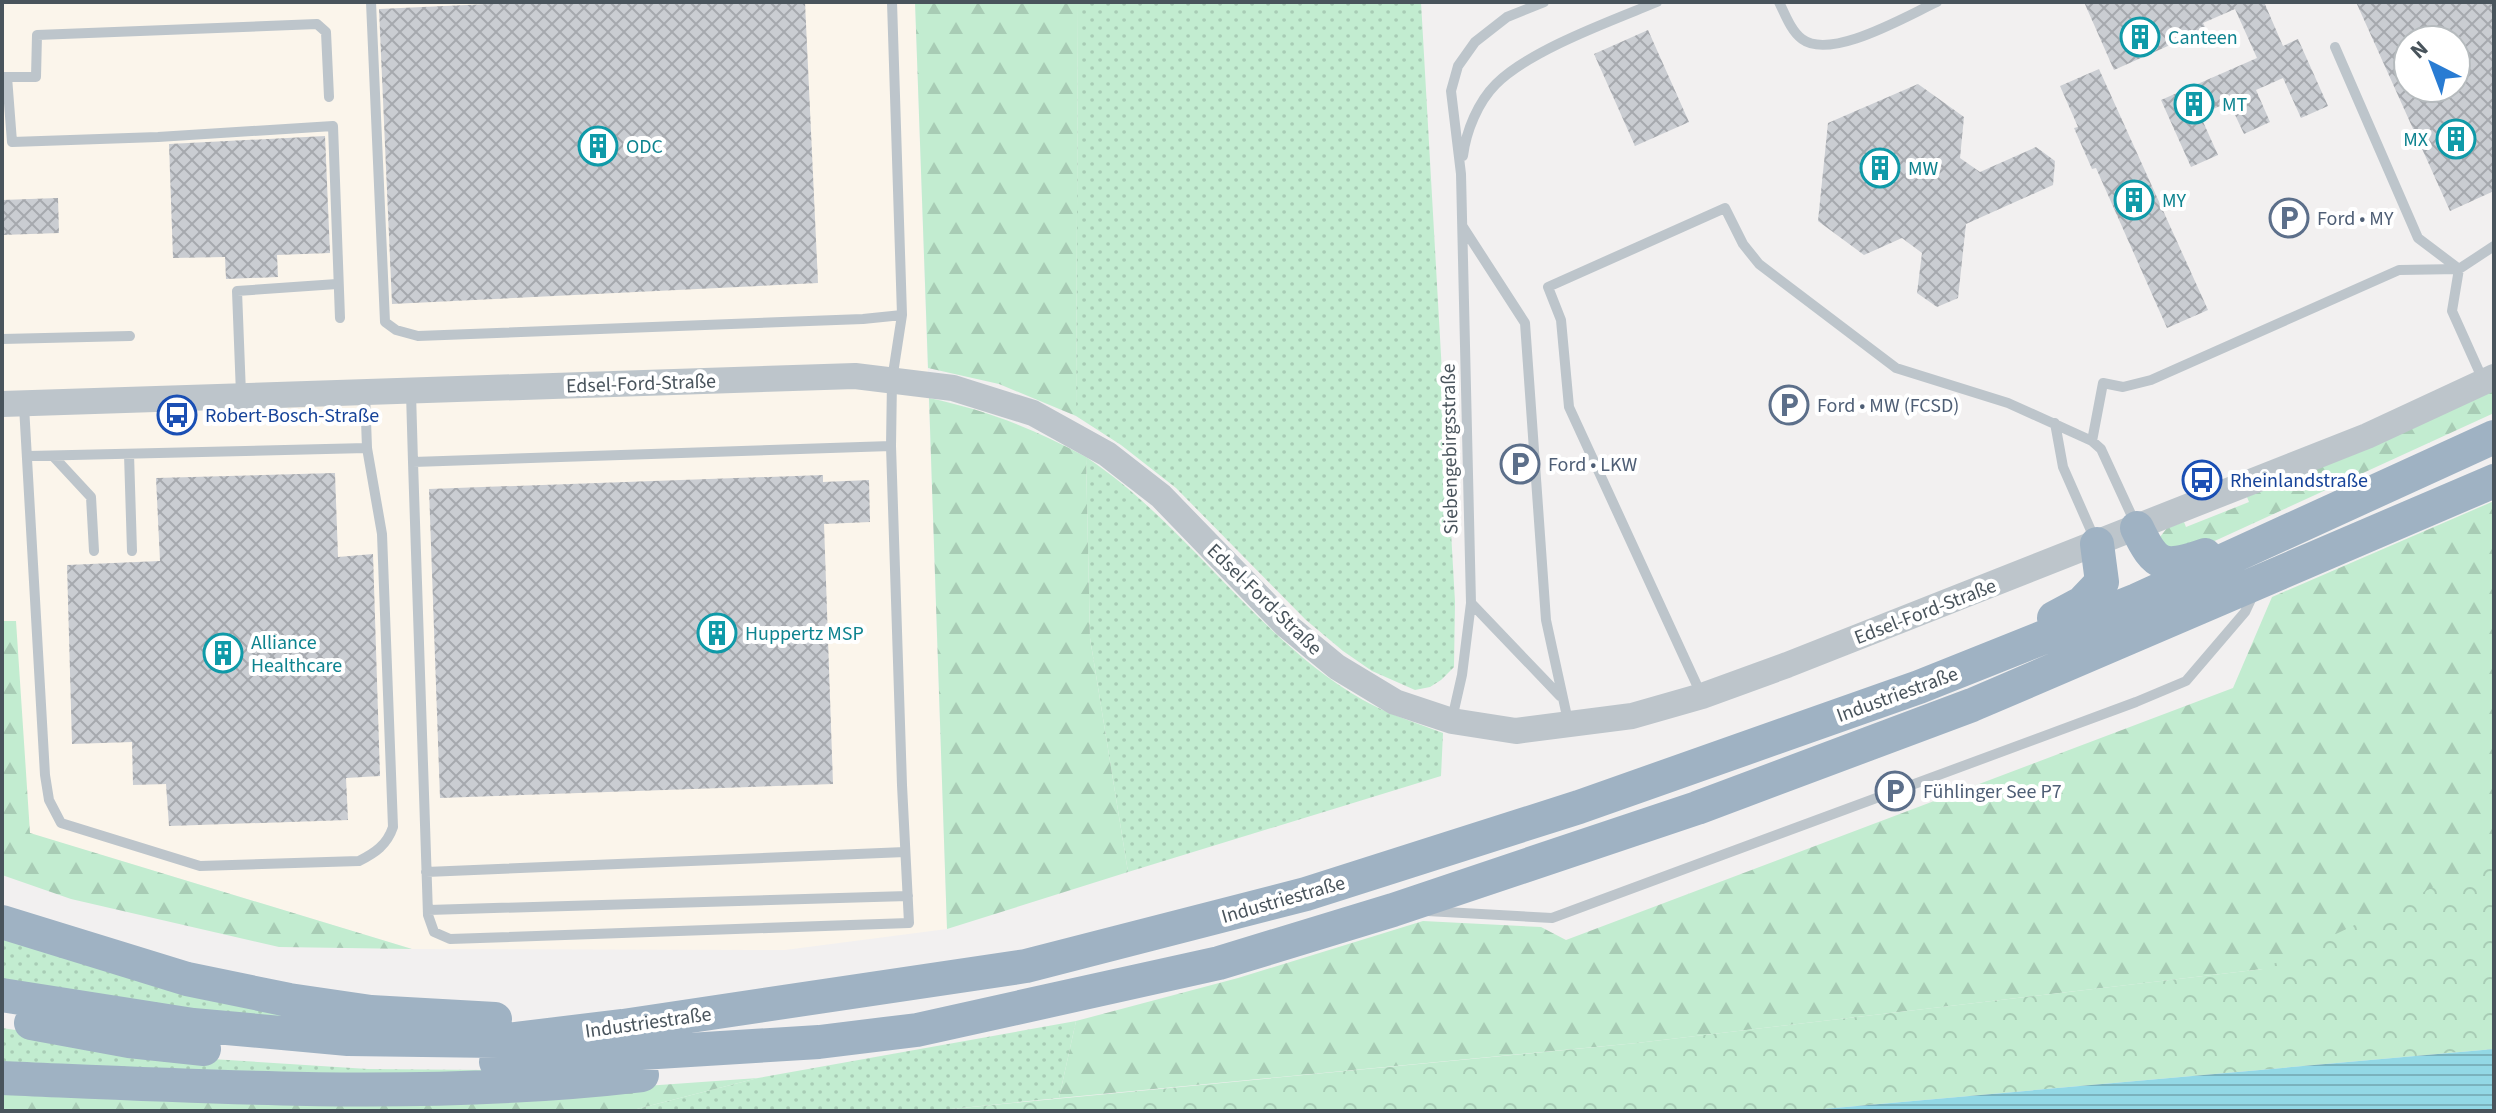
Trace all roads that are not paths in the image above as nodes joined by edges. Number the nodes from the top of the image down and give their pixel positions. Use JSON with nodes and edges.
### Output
{"nodes":[{"id":1,"x":371,"y":2,"type":"edge"},
{"id":2,"x":892,"y":2,"type":"edge"},
{"id":3,"x":1544,"y":2,"type":"edge"},
{"id":4,"x":1657,"y":2,"type":"edge"},
{"id":5,"x":1779,"y":2,"type":"edge"},
{"id":6,"x":1937,"y":2,"type":"edge"},
{"id":7,"x":2335,"y":47,"type":"dead end"},
{"id":8,"x":5,"y":77,"type":"edge"},
{"id":9,"x":329,"y":97,"type":"dead end"},
{"id":10,"x":6,"y":129,"type":"edge"},
{"id":11,"x":1461,"y":174,"type":"junction"},
{"id":12,"x":1462,"y":225,"type":"junction"},
{"id":13,"x":2494,"y":246,"type":"edge"},
{"id":14,"x":2459,"y":269,"type":"junction"},
{"id":15,"x":337,"y":284,"type":"junction"},
{"id":16,"x":902,"y":315,"type":"junction"},
{"id":17,"x":340,"y":318,"type":"dead end"},
{"id":18,"x":130,"y":336,"type":"dead end"},
{"id":19,"x":2,"y":339,"type":"edge"},
{"id":20,"x":892,"y":380,"type":"junction"},
{"id":21,"x":2489,"y":380,"type":"edge"},
{"id":22,"x":411,"y":391,"type":"junction"},
{"id":23,"x":365,"y":393,"type":"junction"},
{"id":24,"x":241,"y":398,"type":"junction"},
{"id":25,"x":13,"y":404,"type":"edge"},
{"id":26,"x":2055,"y":423,"type":"junction"},
{"id":27,"x":2494,"y":437,"type":"edge"},
{"id":28,"x":2092,"y":441,"type":"junction"},
{"id":29,"x":891,"y":446,"type":"junction"},
{"id":30,"x":367,"y":448,"type":"junction"},
{"id":31,"x":129,"y":454,"type":"junction"},
{"id":32,"x":29,"y":456,"type":"junction"},
{"id":33,"x":53,"y":456,"type":"junction"},
{"id":34,"x":413,"y":462,"type":"junction"},
{"id":35,"x":2494,"y":481,"type":"edge"},
{"id":36,"x":2323,"y":515,"type":"junction"},
{"id":37,"x":2137,"y":528,"type":"junction"},
{"id":38,"x":2097,"y":544,"type":"junction"},
{"id":39,"x":94,"y":551,"type":"dead end"},
{"id":40,"x":132,"y":551,"type":"dead end"},
{"id":41,"x":2257,"y":584,"type":"junction"},
{"id":42,"x":1471,"y":603,"type":"junction"},
{"id":43,"x":1919,"y":687,"type":"junction"},
{"id":44,"x":1560,"y":696,"type":"junction"},
{"id":45,"x":1702,"y":696,"type":"junction"},
{"id":46,"x":1452,"y":721,"type":"junction"},
{"id":47,"x":1568,"y":724,"type":"junction"},
{"id":48,"x":905,"y":852,"type":"junction"},
{"id":49,"x":426,"y":872,"type":"junction"},
{"id":50,"x":908,"y":896,"type":"junction"},
{"id":51,"x":428,"y":910,"type":"junction"},
{"id":52,"x":1393,"y":910,"type":"junction"},
{"id":53,"x":2,"y":922,"type":"edge"},
{"id":54,"x":2,"y":995,"type":"edge"},
{"id":55,"x":2,"y":1018,"type":"edge"},
{"id":56,"x":623,"y":1026,"type":"junction"},
{"id":57,"x":819,"y":1042,"type":"junction"},
{"id":58,"x":2,"y":1078,"type":"edge"}],
"edges":[{"from":1,"to":16,"type":"lane"},
{"from":2,"to":16,"type":"lane"},
{"from":3,"to":11,"type":"lane"},
{"from":4,"to":11,"type":"lane"},
{"from":5,"to":6,"type":"lane"},
{"from":7,"to":14,"type":"lane"},
{"from":8,"to":9,"type":"lane"},
{"from":8,"to":10,"type":"lane"},
{"from":10,"to":15,"type":"lane"},
{"from":11,"to":12,"type":"lane","name":"Siebengebirgsstraße"},
{"from":12,"to":42,"type":"lane","name":"Siebengebirgsstraße"},
{"from":12,"to":44,"type":"lane"},
{"from":13,"to":14,"type":"lane"},
{"from":14,"to":21,"type":"lane"},
{"from":14,"to":28,"type":"lane"},
{"from":15,"to":17,"type":"lane"},
{"from":15,"to":24,"type":"lane"},
{"from":16,"to":20,"type":"lane"},
{"from":18,"to":19,"type":"lane"},
{"from":20,"to":22,"type":"street","name":"Edsel-Ford-Straße"},
{"from":20,"to":29,"type":"lane"},
{"from":20,"to":46,"type":"street","name":"Edsel-Ford-Straße"},
{"from":21,"to":37,"type":"street","name":"Edsel-Ford-Straße"},
{"from":22,"to":23,"type":"street","name":"Edsel-Ford-Straße"},
{"from":22,"to":34,"type":"lane"},
{"from":23,"to":24,"type":"street","name":"Edsel-Ford-Straße"},
{"from":23,"to":30,"type":"lane"},
{"from":24,"to":25,"type":"street","name":"Edsel-Ford-Straße"},
{"from":25,"to":32,"type":"lane"},
{"from":26,"to":28,"type":"lane"},
{"from":26,"to":38,"type":"lane"},
{"from":26,"to":45,"type":"lane"},
{"from":27,"to":36,"type":"highway","name":"Industriestraße"},
{"from":28,"to":37,"type":"lane"},
{"from":29,"to":34,"type":"lane"},
{"from":29,"to":48,"type":"lane"},
{"from":30,"to":31,"type":"lane"},
{"from":30,"to":32,"type":"lane"},
{"from":31,"to":33,"type":"lane"},
{"from":31,"to":40,"type":"lane"},
{"from":32,"to":33,"type":"lane"},
{"from":33,"to":39,"type":"lane"},
{"from":34,"to":49,"type":"lane"},
{"from":35,"to":41,"type":"highway","name":"Industriestraße"},
{"from":36,"to":37,"type":"highway"},
{"from":36,"to":43,"type":"highway","name":"Industriestraße"},
{"from":37,"to":38,"type":"street","name":"Edsel-Ford-Straße"},
{"from":38,"to":43,"type":"highway"},
{"from":38,"to":45,"type":"street","name":"Edsel-Ford-Straße"},
{"from":41,"to":52,"type":"highway","name":"Industriestraße"},
{"from":41,"to":52,"type":"lane"},
{"from":42,"to":44,"type":"lane"},
{"from":42,"to":46,"type":"lane","name":"Siebengebirgsstraße"},
{"from":43,"to":56,"type":"highway","name":"Industriestraße"},
{"from":44,"to":47,"type":"lane"},
{"from":45,"to":47,"type":"street","name":"Edsel-Ford-Straße"},
{"from":46,"to":47,"type":"street","name":"Edsel-Ford-Straße"},
{"from":48,"to":49,"type":"lane"},
{"from":48,"to":50,"type":"lane"},
{"from":49,"to":51,"type":"lane"},
{"from":50,"to":51,"type":"lane"},
{"from":50,"to":51,"type":"lane"},
{"from":52,"to":57,"type":"highway","name":"Industriestraße"},
{"from":53,"to":56,"type":"highway"},
{"from":54,"to":56,"type":"highway","name":"Industriestraße"},
{"from":55,"to":57,"type":"highway","name":"Industriestraße"},
{"from":57,"to":58,"type":"highway"}]}
